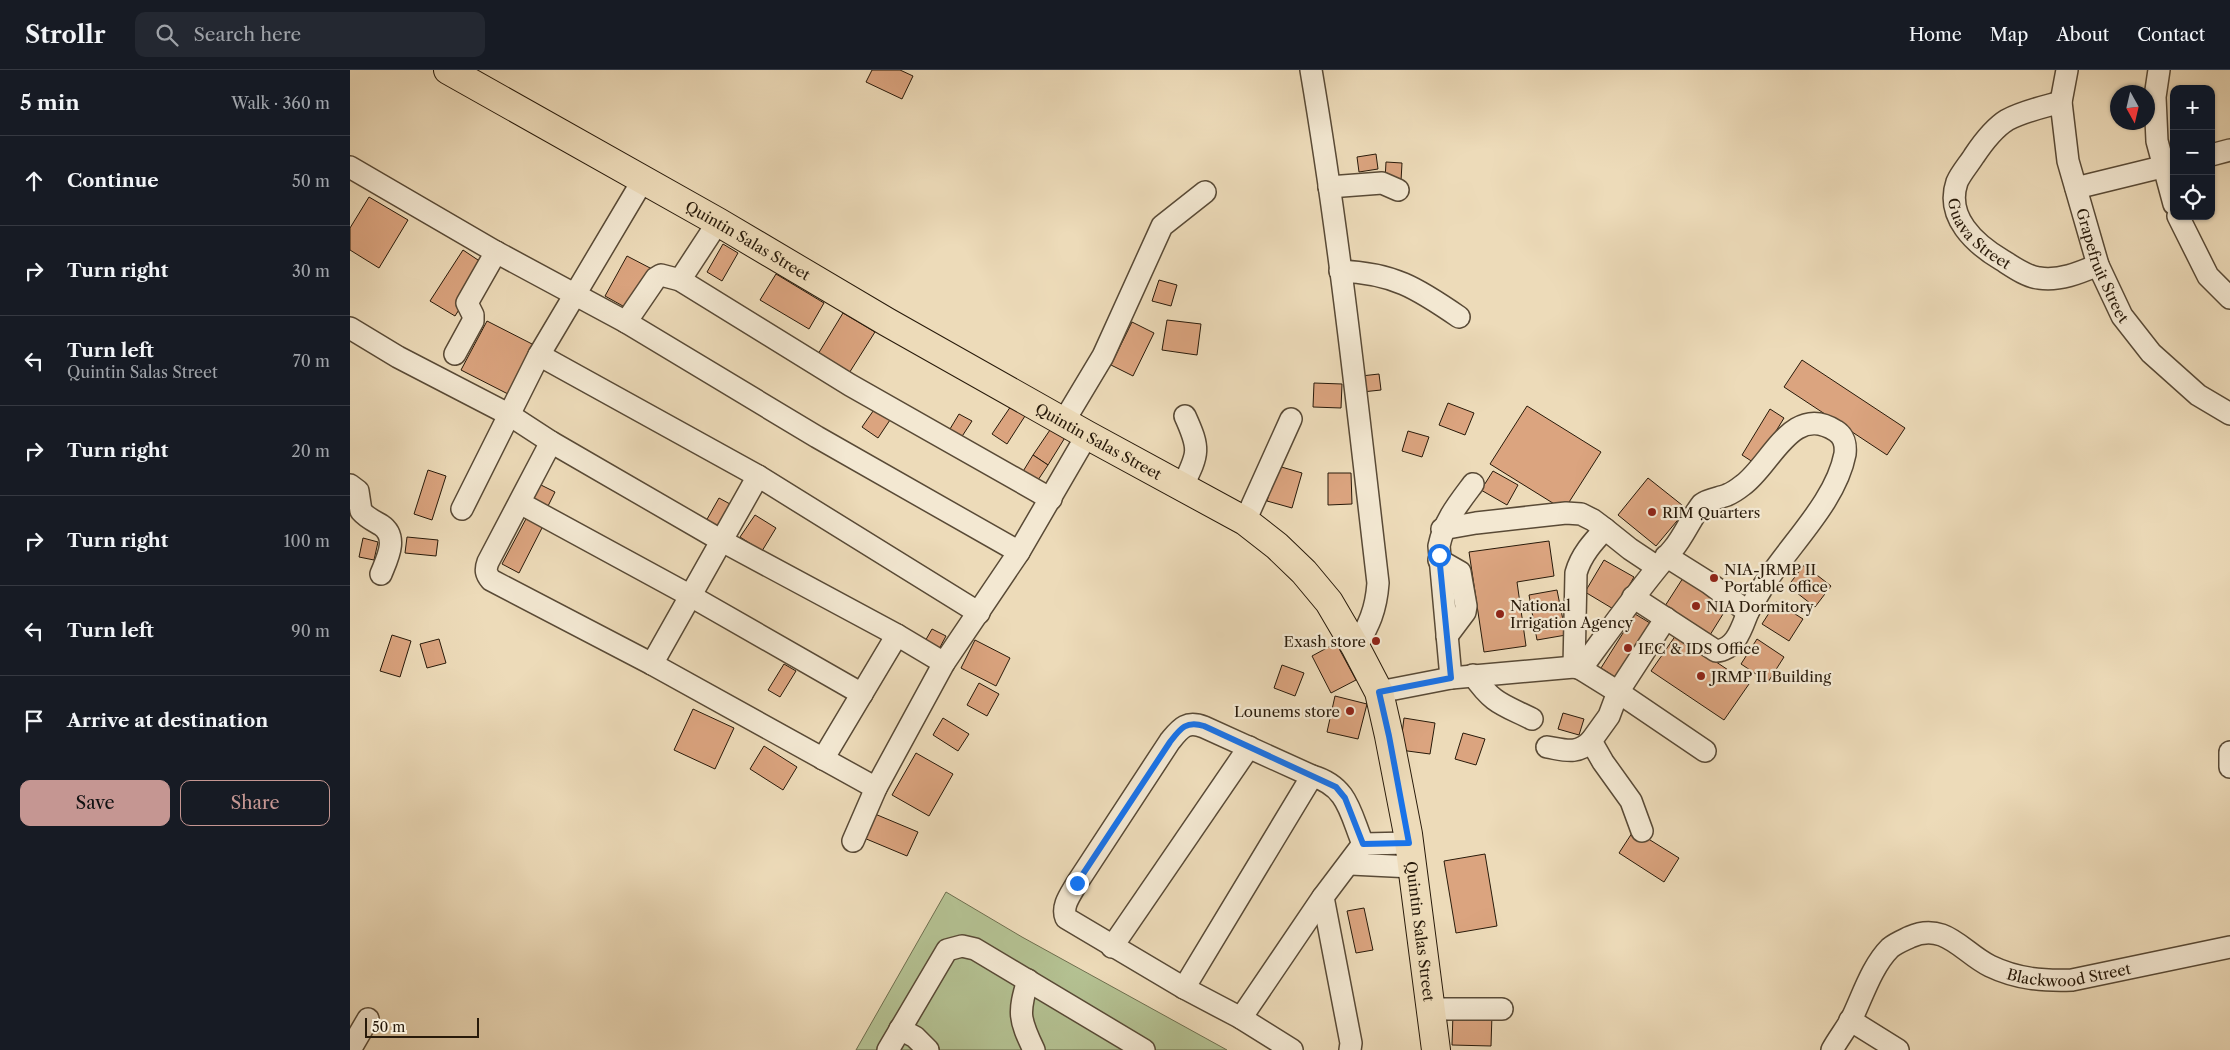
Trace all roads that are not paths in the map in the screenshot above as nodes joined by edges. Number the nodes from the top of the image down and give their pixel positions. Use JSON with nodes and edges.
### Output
{"nodes":[{"id":1,"x":448,"y":70,"type":"edge"},
{"id":2,"x":1311,"y":70,"type":"edge"},
{"id":3,"x":2067,"y":70,"type":"edge"},
{"id":4,"x":2159,"y":70,"type":"edge"},
{"id":5,"x":2061,"y":102,"type":"junction"},
{"id":6,"x":2230,"y":150,"type":"edge"},
{"id":7,"x":2215,"y":153,"type":"edge"},
{"id":8,"x":2168,"y":165,"type":"edge"},
{"id":9,"x":350,"y":167,"type":"edge"},
{"id":10,"x":2170,"y":178,"type":"edge"},
{"id":11,"x":643,"y":180,"type":"junction"},
{"id":12,"x":1329,"y":188,"type":"junction"},
{"id":13,"x":2076,"y":188,"type":"junction"},
{"id":14,"x":1398,"y":190,"type":"dead end"},
{"id":15,"x":1205,"y":192,"type":"dead end"},
{"id":16,"x":2180,"y":220,"type":"edge"},
{"id":17,"x":718,"y":222,"type":"junction"},
{"id":18,"x":496,"y":252,"type":"junction"},
{"id":19,"x":2098,"y":264,"type":"junction"},
{"id":20,"x":1340,"y":271,"type":"junction"},
{"id":21,"x":680,"y":280,"type":"junction"},
{"id":22,"x":574,"y":294,"type":"junction"},
{"id":23,"x":2230,"y":298,"type":"edge"},
{"id":24,"x":1459,"y":317,"type":"dead end"},
{"id":25,"x":626,"y":322,"type":"junction"},
{"id":26,"x":350,"y":328,"type":"edge"},
{"id":27,"x":455,"y":354,"type":"dead end"},
{"id":28,"x":539,"y":355,"type":"junction"},
{"id":29,"x":508,"y":414,"type":"junction"},
{"id":30,"x":2230,"y":414,"type":"edge"},
{"id":31,"x":1185,"y":416,"type":"dead end"},
{"id":32,"x":1290,"y":419,"type":"dead end"},
{"id":33,"x":1064,"y":421,"type":"junction"},
{"id":34,"x":1087,"y":435,"type":"junction"},
{"id":35,"x":551,"y":442,"type":"junction"},
{"id":36,"x":758,"y":476,"type":"junction"},
{"id":37,"x":1473,"y":484,"type":"dead end"},
{"id":38,"x":350,"y":485,"type":"edge"},
{"id":39,"x":1183,"y":485,"type":"junction"},
{"id":40,"x":1051,"y":499,"type":"junction"},
{"id":41,"x":520,"y":503,"type":"junction"},
{"id":42,"x":462,"y":509,"type":"dead end"},
{"id":43,"x":1245,"y":521,"type":"junction"},
{"id":44,"x":1442,"y":529,"type":"junction"},
{"id":45,"x":1606,"y":529,"type":"junction"},
{"id":46,"x":722,"y":540,"type":"junction"},
{"id":47,"x":1019,"y":552,"type":"junction"},
{"id":48,"x":1661,"y":561,"type":"junction"},
{"id":49,"x":382,"y":574,"type":"dead end"},
{"id":50,"x":689,"y":595,"type":"junction"},
{"id":51,"x":1633,"y":597,"type":"junction"},
{"id":52,"x":1748,"y":612,"type":"junction"},
{"id":53,"x":979,"y":613,"type":"junction"},
{"id":54,"x":1666,"y":618,"type":"junction"},
{"id":55,"x":897,"y":636,"type":"junction"},
{"id":56,"x":1356,"y":648,"type":"junction"},
{"id":57,"x":944,"y":663,"type":"junction"},
{"id":58,"x":652,"y":664,"type":"junction"},
{"id":59,"x":1577,"y":668,"type":"junction"},
{"id":60,"x":1473,"y":676,"type":"junction"},
{"id":61,"x":1451,"y":678,"type":"junction"},
{"id":62,"x":1379,"y":692,"type":"junction"},
{"id":63,"x":1618,"y":692,"type":"junction"},
{"id":64,"x":862,"y":694,"type":"junction"},
{"id":65,"x":1532,"y":719,"type":"dead end"},
{"id":66,"x":1591,"y":741,"type":"junction"},
{"id":67,"x":1249,"y":746,"type":"junction"},
{"id":68,"x":1548,"y":747,"type":"dead end"},
{"id":69,"x":1705,"y":751,"type":"dead end"},
{"id":70,"x":2230,"y":752,"type":"edge"},
{"id":71,"x":823,"y":759,"type":"junction"},
{"id":72,"x":2230,"y":767,"type":"edge"},
{"id":73,"x":1312,"y":776,"type":"junction"},
{"id":74,"x":876,"y":788,"type":"junction"},
{"id":75,"x":1642,"y":831,"type":"dead end"},
{"id":76,"x":853,"y":841,"type":"dead end"},
{"id":77,"x":1363,"y":844,"type":"junction"},
{"id":78,"x":1410,"y":855,"type":"junction"},
{"id":79,"x":1350,"y":864,"type":"junction"},
{"id":80,"x":1323,"y":897,"type":"junction"},
{"id":81,"x":1112,"y":947,"type":"junction"},
{"id":82,"x":2230,"y":947,"type":"edge"},
{"id":83,"x":1028,"y":980,"type":"junction"},
{"id":84,"x":1184,"y":988,"type":"junction"},
{"id":85,"x":1431,"y":1009,"type":"junction"},
{"id":86,"x":1502,"y":1010,"type":"dead end"},
{"id":87,"x":1241,"y":1018,"type":"junction"},
{"id":88,"x":368,"y":1019,"type":"dead end"},
{"id":89,"x":1850,"y":1020,"type":"junction"},
{"id":90,"x":900,"y":1028,"type":"junction"},
{"id":91,"x":350,"y":1050,"type":"edge"},
{"id":92,"x":888,"y":1050,"type":"edge"},
{"id":93,"x":928,"y":1050,"type":"edge"},
{"id":94,"x":1034,"y":1050,"type":"edge"},
{"id":95,"x":1144,"y":1050,"type":"edge"},
{"id":96,"x":1292,"y":1050,"type":"edge"},
{"id":97,"x":1350,"y":1050,"type":"edge"},
{"id":98,"x":1436,"y":1050,"type":"edge"},
{"id":99,"x":1832,"y":1050,"type":"edge"},
{"id":100,"x":1898,"y":1050,"type":"edge"}],
"edges":[{"from":1,"to":11,"type":"main road","name":"Quintin Salas Street"},
{"from":2,"to":12,"type":"street"},
{"from":3,"to":5,"type":"street","name":"Grapefruit Street"},
{"from":4,"to":8,"type":"street"},
{"from":5,"to":13,"type":"street","name":"Grapefruit Street"},
{"from":5,"to":19,"type":"street","name":"Guava Street"},
{"from":6,"to":7,"type":"street"},
{"from":8,"to":10,"type":"street"},
{"from":8,"to":13,"type":"street"},
{"from":9,"to":18,"type":"street"},
{"from":11,"to":17,"type":"main road","name":"Quintin Salas Street"},
{"from":11,"to":22,"type":"street"},
{"from":12,"to":14,"type":"street"},
{"from":12,"to":20,"type":"street"},
{"from":13,"to":19,"type":"street","name":"Grapefruit Street"},
{"from":15,"to":33,"type":"street"},
{"from":16,"to":23,"type":"street"},
{"from":17,"to":21,"type":"street"},
{"from":17,"to":33,"type":"main road","name":"Quintin Salas Street"},
{"from":18,"to":22,"type":"street"},
{"from":18,"to":27,"type":"street"},
{"from":19,"to":30,"type":"street","name":"Grapefruit Street"},
{"from":20,"to":24,"type":"street"},
{"from":20,"to":56,"type":"street"},
{"from":21,"to":25,"type":"street"},
{"from":21,"to":40,"type":"street"},
{"from":22,"to":25,"type":"street"},
{"from":22,"to":28,"type":"street"},
{"from":25,"to":47,"type":"street"},
{"from":26,"to":29,"type":"street"},
{"from":28,"to":29,"type":"street"},
{"from":28,"to":36,"type":"street"},
{"from":29,"to":35,"type":"street"},
{"from":29,"to":42,"type":"street"},
{"from":31,"to":39,"type":"street"},
{"from":32,"to":43,"type":"street"},
{"from":33,"to":34,"type":"main road","name":"Quintin Salas Street"},
{"from":34,"to":39,"type":"main road","name":"Quintin Salas Street"},
{"from":34,"to":40,"type":"street"},
{"from":35,"to":41,"type":"street"},
{"from":35,"to":46,"type":"street"},
{"from":36,"to":46,"type":"street"},
{"from":36,"to":53,"type":"street"},
{"from":37,"to":44,"type":"street"},
{"from":38,"to":49,"type":"street"},
{"from":39,"to":43,"type":"main road","name":"Quintin Salas Street"},
{"from":40,"to":47,"type":"street"},
{"from":41,"to":50,"type":"street"},
{"from":41,"to":58,"type":"street"},
{"from":43,"to":56,"type":"main road","name":"Quintin Salas Street"},
{"from":44,"to":45,"type":"street"},
{"from":44,"to":61,"type":"street"},
{"from":45,"to":48,"type":"street"},
{"from":45,"to":59,"type":"street"},
{"from":46,"to":50,"type":"street"},
{"from":46,"to":55,"type":"street"},
{"from":47,"to":53,"type":"street"},
{"from":48,"to":51,"type":"street"},
{"from":48,"to":52,"type":"street"},
{"from":48,"to":52,"type":"street"},
{"from":50,"to":58,"type":"street"},
{"from":50,"to":64,"type":"street"},
{"from":51,"to":54,"type":"street"},
{"from":51,"to":59,"type":"street"},
{"from":52,"to":54,"type":"street"},
{"from":53,"to":57,"type":"street"},
{"from":54,"to":63,"type":"street"},
{"from":55,"to":57,"type":"street"},
{"from":55,"to":64,"type":"street"},
{"from":56,"to":62,"type":"main road","name":"Quintin Salas Street"},
{"from":57,"to":74,"type":"street"},
{"from":58,"to":71,"type":"street"},
{"from":59,"to":60,"type":"street"},
{"from":59,"to":63,"type":"street"},
{"from":60,"to":61,"type":"street"},
{"from":60,"to":65,"type":"street"},
{"from":61,"to":62,"type":"street"},
{"from":62,"to":78,"type":"main road","name":"Quintin Salas Street"},
{"from":63,"to":66,"type":"street"},
{"from":63,"to":69,"type":"street"},
{"from":64,"to":71,"type":"street"},
{"from":66,"to":68,"type":"street"},
{"from":66,"to":75,"type":"street"},
{"from":67,"to":73,"type":"street"},
{"from":67,"to":81,"type":"street"},
{"from":67,"to":81,"type":"street"},
{"from":70,"to":72,"type":"street"},
{"from":71,"to":74,"type":"street"},
{"from":73,"to":77,"type":"street"},
{"from":73,"to":84,"type":"street"},
{"from":74,"to":76,"type":"street"},
{"from":77,"to":78,"type":"street"},
{"from":77,"to":79,"type":"street"},
{"from":78,"to":79,"type":"street"},
{"from":78,"to":85,"type":"main road","name":"Quintin Salas Street"},
{"from":79,"to":80,"type":"street"},
{"from":80,"to":87,"type":"street"},
{"from":80,"to":97,"type":"street"},
{"from":81,"to":84,"type":"street"},
{"from":82,"to":89,"type":"street","name":"Blackwood Street"},
{"from":83,"to":90,"type":"street"},
{"from":83,"to":94,"type":"street"},
{"from":83,"to":95,"type":"street"},
{"from":84,"to":87,"type":"street"},
{"from":85,"to":86,"type":"street"},
{"from":85,"to":98,"type":"main road","name":"Quintin Salas Street"},
{"from":87,"to":96,"type":"street"},
{"from":88,"to":91,"type":"street"},
{"from":89,"to":99,"type":"street"},
{"from":89,"to":100,"type":"street"},
{"from":90,"to":92,"type":"street"},
{"from":90,"to":93,"type":"street"}]}
